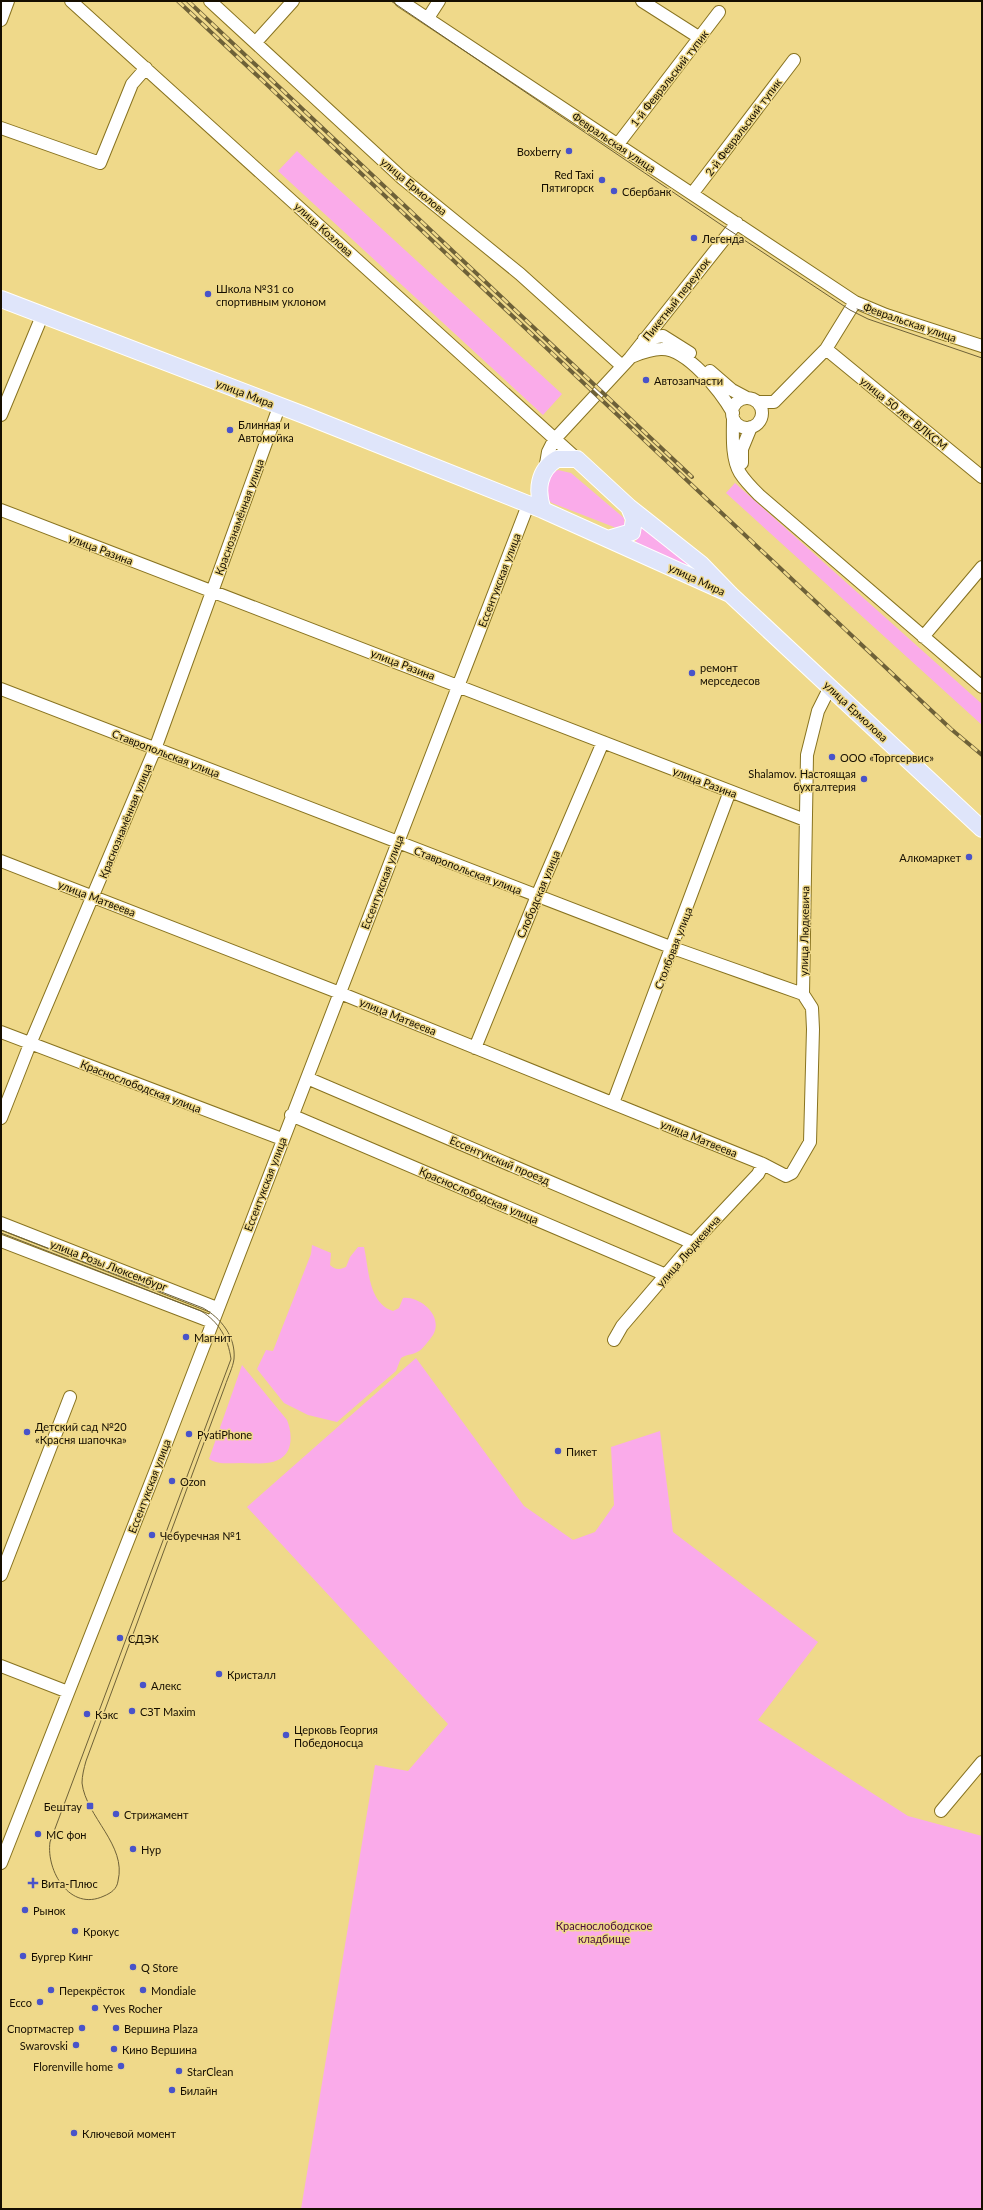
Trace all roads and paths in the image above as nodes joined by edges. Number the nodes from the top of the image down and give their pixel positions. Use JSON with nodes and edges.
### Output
{"nodes":[{"id":1,"x":8,"y":1,"type":"edge"},
{"id":2,"x":210,"y":1,"type":"edge"},
{"id":3,"x":293,"y":1,"type":"edge"},
{"id":4,"x":401,"y":1,"type":"edge"},
{"id":5,"x":439,"y":1,"type":"edge"},
{"id":6,"x":642,"y":1,"type":"edge"},
{"id":7,"x":75,"y":2,"type":"edge"},
{"id":8,"x":719,"y":12,"type":"dead end"},
{"id":9,"x":428,"y":18,"type":"junction"},
{"id":10,"x":1,"y":20,"type":"edge"},
{"id":11,"x":700,"y":38,"type":"junction"},
{"id":12,"x":256,"y":42,"type":"junction"},
{"id":13,"x":794,"y":60,"type":"dead end"},
{"id":14,"x":146,"y":68,"type":"junction"},
{"id":15,"x":1,"y":128,"type":"edge"},
{"id":16,"x":618,"y":144,"type":"junction"},
{"id":17,"x":692,"y":194,"type":"junction"},
{"id":18,"x":737,"y":223,"type":"junction"},
{"id":19,"x":1,"y":299,"type":"edge"},
{"id":20,"x":855,"y":302,"type":"junction"},
{"id":21,"x":42,"y":316,"type":"junction"},
{"id":22,"x":644,"y":339,"type":"junction"},
{"id":23,"x":982,"y":346,"type":"edge"},
{"id":24,"x":826,"y":348,"type":"junction"},
{"id":25,"x":626,"y":362,"type":"junction"},
{"id":26,"x":753,"y":400,"type":"junction"},
{"id":27,"x":774,"y":402,"type":"junction"},
{"id":28,"x":279,"y":407,"type":"junction"},
{"id":29,"x":1,"y":415,"type":"edge"},
{"id":30,"x":733,"y":415,"type":"junction"},
{"id":31,"x":762,"y":417,"type":"junction"},
{"id":32,"x":751,"y":427,"type":"junction"},
{"id":33,"x":554,"y":440,"type":"junction"},
{"id":34,"x":577,"y":459,"type":"junction"},
{"id":35,"x":543,"y":473,"type":"junction"},
{"id":36,"x":982,"y":477,"type":"edge"},
{"id":37,"x":744,"y":478,"type":"junction"},
{"id":38,"x":488,"y":489,"type":"junction"},
{"id":39,"x":528,"y":504,"type":"junction"},
{"id":40,"x":629,"y":507,"type":"junction"},
{"id":41,"x":1,"y":510,"type":"edge"},
{"id":42,"x":543,"y":510,"type":"junction"},
{"id":43,"x":608,"y":539,"type":"junction"},
{"id":44,"x":982,"y":567,"type":"edge"},
{"id":45,"x":211,"y":592,"type":"junction"},
{"id":46,"x":730,"y":594,"type":"junction"},
{"id":47,"x":923,"y":637,"type":"junction"},
{"id":48,"x":459,"y":686,"type":"junction"},
{"id":49,"x":830,"y":687,"type":"junction"},
{"id":50,"x":982,"y":687,"type":"edge"},
{"id":51,"x":1,"y":689,"type":"edge"},
{"id":52,"x":603,"y":742,"type":"junction"},
{"id":53,"x":155,"y":749,"type":"junction"},
{"id":54,"x":730,"y":791,"type":"junction"},
{"id":55,"x":805,"y":820,"type":"junction"},
{"id":56,"x":982,"y":829,"type":"edge"},
{"id":57,"x":397,"y":842,"type":"junction"},
{"id":58,"x":1,"y":861,"type":"edge"},
{"id":59,"x":94,"y":896,"type":"junction"},
{"id":60,"x":537,"y":896,"type":"junction"},
{"id":61,"x":673,"y":948,"type":"junction"},
{"id":62,"x":340,"y":993,"type":"junction"},
{"id":63,"x":803,"y":994,"type":"junction"},
{"id":64,"x":1,"y":1032,"type":"edge"},
{"id":65,"x":30,"y":1044,"type":"junction"},
{"id":66,"x":475,"y":1048,"type":"junction"},
{"id":67,"x":307,"y":1078,"type":"junction"},
{"id":68,"x":613,"y":1103,"type":"junction"},
{"id":69,"x":292,"y":1115,"type":"junction"},
{"id":70,"x":1,"y":1118,"type":"edge"},
{"id":71,"x":282,"y":1139,"type":"junction"},
{"id":72,"x":763,"y":1164,"type":"junction"},
{"id":73,"x":792,"y":1173,"type":"joint"},
{"id":74,"x":1,"y":1223,"type":"edge"},
{"id":75,"x":1,"y":1241,"type":"edge"},
{"id":76,"x":693,"y":1243,"type":"junction"},
{"id":77,"x":666,"y":1275,"type":"junction"},
{"id":78,"x":217,"y":1308,"type":"junction"},
{"id":79,"x":212,"y":1322,"type":"junction"},
{"id":80,"x":614,"y":1340,"type":"dead end"},
{"id":81,"x":70,"y":1397,"type":"dead end"},
{"id":82,"x":1,"y":1575,"type":"edge"},
{"id":83,"x":1,"y":1666,"type":"edge"},
{"id":84,"x":68,"y":1692,"type":"junction"},
{"id":85,"x":982,"y":1762,"type":"edge"},
{"id":86,"x":941,"y":1811,"type":"dead end"},
{"id":87,"x":5,"y":1841,"type":"edge"},
{"id":88,"x":1,"y":1863,"type":"edge"}],
"edges":[{"from":1,"to":10,"type":"street"},
{"from":2,"to":12,"type":"street","name":"улица Ермолова"},
{"from":3,"to":12,"type":"street"},
{"from":4,"to":9,"type":"street","name":"Февральская улица"},
{"from":5,"to":9,"type":"street"},
{"from":6,"to":11,"type":"street"},
{"from":7,"to":14,"type":"street","name":"улица Козлова"},
{"from":8,"to":11,"type":"street","name":"1-й Февральский тупик"},
{"from":9,"to":16,"type":"street","name":"Февральская улица"},
{"from":11,"to":16,"type":"street","name":"1-й Февральский тупик"},
{"from":12,"to":25,"type":"street","name":"улица Ермолова"},
{"from":13,"to":17,"type":"street","name":"2-й Февральский тупик"},
{"from":14,"to":15,"type":"street"},
{"from":14,"to":33,"type":"street","name":"улица Козлова"},
{"from":16,"to":17,"type":"street","name":"Февральская улица"},
{"from":17,"to":18,"type":"street","name":"Февральская улица"},
{"from":18,"to":20,"type":"street","name":"Февральская улица"},
{"from":18,"to":22,"type":"street","name":"Пикетный переулок"},
{"from":19,"to":21,"type":"main road","name":"улица Мира"},
{"from":20,"to":23,"type":"street","name":"Февральская улица"},
{"from":20,"to":24,"type":"street"},
{"from":21,"to":28,"type":"main road","name":"улица Мира"},
{"from":21,"to":29,"type":"street"},
{"from":22,"to":25,"type":"street","name":"Пикетный переулок"},
{"from":22,"to":26,"type":"street"},
{"from":24,"to":27,"type":"street"},
{"from":24,"to":36,"type":"street","name":"улица 50 лет ВЛКСМ"},
{"from":25,"to":30,"type":"street"},
{"from":25,"to":33,"type":"street","name":"Пикетный переулок"},
{"from":26,"to":27,"type":"street"},
{"from":26,"to":30,"type":"street"},
{"from":26,"to":31,"type":"street"},
{"from":27,"to":31,"type":"street"},
{"from":28,"to":38,"type":"main road","name":"улица Мира"},
{"from":28,"to":45,"type":"street","name":"Краснознамённая улица"},
{"from":30,"to":32,"type":"street"},
{"from":30,"to":37,"type":"street"},
{"from":31,"to":32,"type":"street"},
{"from":32,"to":37,"type":"street"},
{"from":33,"to":34,"type":"street","name":"улица Козлова"},
{"from":33,"to":35,"type":"street"},
{"from":34,"to":35,"type":"main road","name":"улица Мира"},
{"from":34,"to":40,"type":"main road","name":"улица Мира"},
{"from":35,"to":38,"type":"main road","name":"улица Мира"},
{"from":35,"to":42,"type":"main road"},
{"from":37,"to":47,"type":"street"},
{"from":38,"to":39,"type":"main road","name":"улица Мира"},
{"from":39,"to":42,"type":"main road","name":"улица Мира"},
{"from":39,"to":48,"type":"street","name":"Ессентукская улица"},
{"from":40,"to":43,"type":"main road"},
{"from":40,"to":46,"type":"main road","name":"улица Мира"},
{"from":41,"to":45,"type":"street","name":"улица Разина"},
{"from":42,"to":43,"type":"main road","name":"улица Мира"},
{"from":43,"to":46,"type":"main road","name":"улица Мира"},
{"from":44,"to":47,"type":"street"},
{"from":45,"to":48,"type":"street","name":"улица Разина"},
{"from":45,"to":53,"type":"street","name":"Краснознамённая улица"},
{"from":46,"to":49,"type":"main road","name":"улица Ермолова"},
{"from":47,"to":50,"type":"street"},
{"from":48,"to":52,"type":"street","name":"улица Разина"},
{"from":48,"to":57,"type":"street","name":"Ессентукская улица"},
{"from":49,"to":55,"type":"street","name":"улица Людкевича"},
{"from":49,"to":56,"type":"main road","name":"улица Ермолова"},
{"from":51,"to":53,"type":"street","name":"Ставропольская улица"},
{"from":52,"to":54,"type":"street","name":"улица Разина"},
{"from":52,"to":60,"type":"street","name":"Слободская улица"},
{"from":53,"to":57,"type":"street","name":"Ставропольская улица"},
{"from":53,"to":59,"type":"street","name":"Краснознамённая улица"},
{"from":54,"to":55,"type":"street","name":"улица Разина"},
{"from":54,"to":61,"type":"street","name":"Столбовая улица"},
{"from":55,"to":63,"type":"street","name":"улица Людкевича"},
{"from":57,"to":60,"type":"street","name":"Ставропольская улица"},
{"from":57,"to":62,"type":"street","name":"Ессентукская улица"},
{"from":58,"to":59,"type":"street","name":"улица Матвеева"},
{"from":59,"to":62,"type":"street","name":"улица Матвеева"},
{"from":59,"to":65,"type":"street","name":"Краснознамённая улица"},
{"from":60,"to":61,"type":"street","name":"Ставропольская улица"},
{"from":60,"to":66,"type":"street","name":"Слободская улица"},
{"from":61,"to":63,"type":"street","name":"Ставропольская улица"},
{"from":61,"to":68,"type":"street","name":"Столбовая улица"},
{"from":62,"to":66,"type":"street","name":"улица Матвеева"},
{"from":62,"to":67,"type":"street","name":"Ессентукская улица"},
{"from":63,"to":73,"type":"street","name":"улица Людкевича"},
{"from":64,"to":65,"type":"street","name":"Краснослободская улица"},
{"from":65,"to":70,"type":"street","name":"Краснознамённая улица"},
{"from":65,"to":71,"type":"street","name":"Краснослободская улица"},
{"from":66,"to":68,"type":"street","name":"улица Матвеева"},
{"from":67,"to":69,"type":"street","name":"Ессентукская улица"},
{"from":67,"to":76,"type":"street","name":"Ессентукский проезд"},
{"from":68,"to":72,"type":"street","name":"улица Матвеева"},
{"from":69,"to":71,"type":"street","name":"Ессентукская улица"},
{"from":69,"to":77,"type":"street","name":"Краснослободская улица"},
{"from":71,"to":78,"type":"street","name":"Ессентукская улица"},
{"from":72,"to":73,"type":"street","name":"улица Матвеева"},
{"from":72,"to":76,"type":"street","name":"улица Людкевича"},
{"from":74,"to":78,"type":"street","name":"улица Розы Люксембург"},
{"from":75,"to":79,"type":"street","name":"улица Розы Люксембург"},
{"from":76,"to":77,"type":"street","name":"улица Людкевича"},
{"from":77,"to":80,"type":"street","name":"улица Людкевича"},
{"from":78,"to":79,"type":"street","name":"Ессентукская улица"},
{"from":79,"to":84,"type":"street","name":"Ессентукская улица"},
{"from":81,"to":82,"type":"street"},
{"from":83,"to":84,"type":"street"},
{"from":84,"to":87,"type":"street","name":"Ессентукская улица"},
{"from":85,"to":86,"type":"street"},
{"from":87,"to":88,"type":"street","name":"Ессентукская улица"}]}
